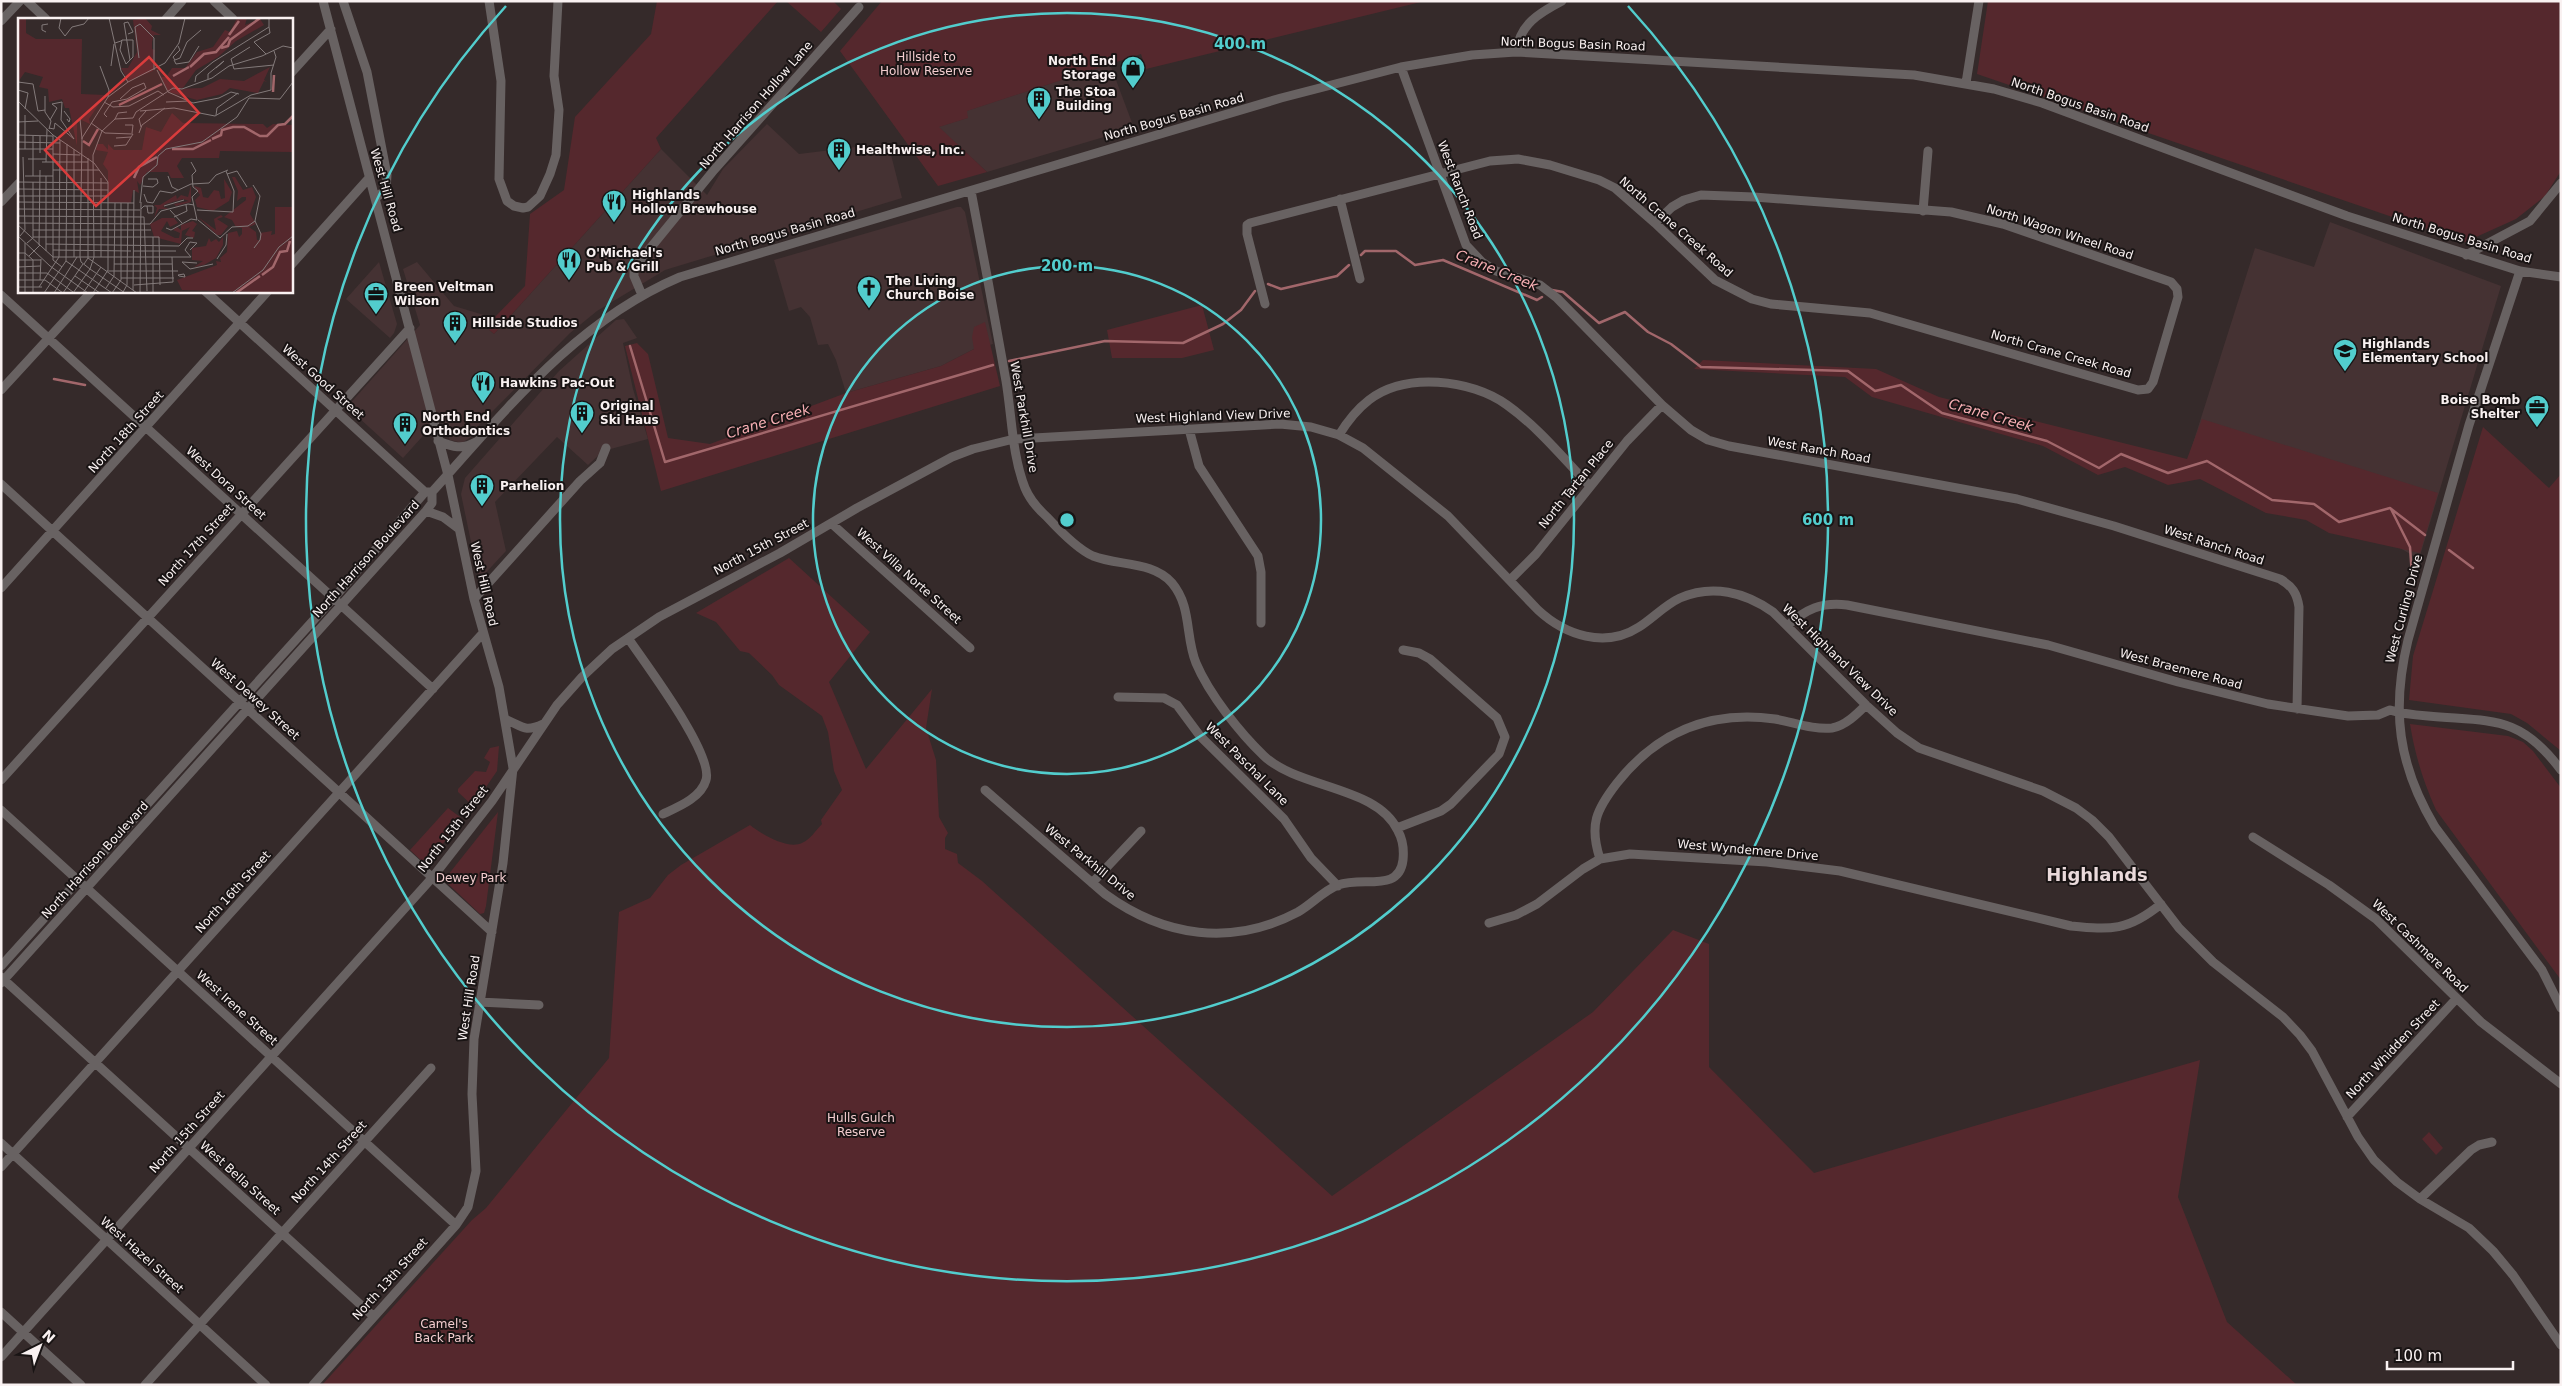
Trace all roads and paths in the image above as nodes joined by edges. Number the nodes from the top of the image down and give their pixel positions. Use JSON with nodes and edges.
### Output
{"nodes":[{"id":1,"x":20,"y":1,"type":"edge"},
{"id":2,"x":27,"y":1,"type":"edge"},
{"id":3,"x":182,"y":1,"type":"edge"},
{"id":4,"x":214,"y":1,"type":"edge"},
{"id":5,"x":323,"y":1,"type":"edge"},
{"id":6,"x":343,"y":1,"type":"edge"},
{"id":7,"x":489,"y":1,"type":"edge"},
{"id":8,"x":558,"y":1,"type":"edge"},
{"id":9,"x":1562,"y":1,"type":"edge"},
{"id":10,"x":1979,"y":1,"type":"edge"},
{"id":11,"x":859,"y":8,"type":"dead end"},
{"id":12,"x":45,"y":18,"type":"edge"},
{"id":13,"x":167,"y":18,"type":"edge"},
{"id":14,"x":232,"y":18,"type":"edge"},
{"id":15,"x":1,"y":21,"type":"edge"},
{"id":16,"x":331,"y":29,"type":"junction"},
{"id":17,"x":1516,"y":52,"type":"junction"},
{"id":18,"x":1400,"y":67,"type":"junction"},
{"id":19,"x":292,"y":71,"type":"edge"},
{"id":20,"x":1966,"y":83,"type":"junction"},
{"id":21,"x":1928,"y":151,"type":"dead end"},
{"id":22,"x":1439,"y":173,"type":"junction"},
{"id":23,"x":369,"y":178,"type":"junction"},
{"id":24,"x":2561,"y":183,"type":"edge"},
{"id":25,"x":18,"y":184,"type":"edge"},
{"id":26,"x":971,"y":191,"type":"junction"},
{"id":27,"x":375,"y":198,"type":"junction"},
{"id":28,"x":1340,"y":199,"type":"junction"},
{"id":29,"x":1,"y":202,"type":"edge"},
{"id":30,"x":1923,"y":211,"type":"junction"},
{"id":31,"x":1655,"y":223,"type":"junction"},
{"id":32,"x":2466,"y":255,"type":"junction"},
{"id":33,"x":292,"y":264,"type":"edge"},
{"id":34,"x":2520,"y":271,"type":"junction"},
{"id":35,"x":2561,"y":277,"type":"edge"},
{"id":36,"x":1360,"y":279,"type":"dead end"},
{"id":37,"x":91,"y":292,"type":"edge"},
{"id":38,"x":206,"y":292,"type":"edge"},
{"id":39,"x":267,"y":292,"type":"edge"},
{"id":40,"x":1,"y":295,"type":"edge"},
{"id":41,"x":642,"y":295,"type":"junction"},
{"id":42,"x":1265,"y":304,"type":"dead end"},
{"id":43,"x":240,"y":323,"type":"junction"},
{"id":44,"x":410,"y":328,"type":"junction"},
{"id":45,"x":48,"y":338,"type":"junction"},
{"id":46,"x":2148,"y":389,"type":"joint"},
{"id":47,"x":1,"y":390,"type":"edge"},
{"id":48,"x":1662,"y":405,"type":"junction"},
{"id":49,"x":336,"y":410,"type":"junction"},
{"id":50,"x":147,"y":428,"type":"junction"},
{"id":51,"x":1189,"y":429,"type":"junction"},
{"id":52,"x":1339,"y":435,"type":"junction"},
{"id":53,"x":482,"y":438,"type":"junction"},
{"id":54,"x":1014,"y":439,"type":"junction"},
{"id":55,"x":438,"y":441,"type":"junction"},
{"id":56,"x":606,"y":448,"type":"dead end"},
{"id":57,"x":448,"y":474,"type":"junction"},
{"id":58,"x":1,"y":484,"type":"edge"},
{"id":59,"x":1589,"y":485,"type":"junction"},
{"id":60,"x":429,"y":492,"type":"junction"},
{"id":61,"x":426,"y":511,"type":"junction"},
{"id":62,"x":241,"y":514,"type":"junction"},
{"id":63,"x":831,"y":523,"type":"junction"},
{"id":64,"x":459,"y":529,"type":"junction"},
{"id":65,"x":53,"y":532,"type":"junction"},
{"id":66,"x":1510,"y":580,"type":"junction"},
{"id":67,"x":1,"y":588,"type":"edge"},
{"id":68,"x":334,"y":598,"type":"junction"},
{"id":69,"x":474,"y":599,"type":"junction"},
{"id":70,"x":342,"y":606,"type":"junction"},
{"id":71,"x":148,"y":618,"type":"junction"},
{"id":72,"x":1261,"y":623,"type":"dead end"},
{"id":73,"x":1787,"y":626,"type":"junction"},
{"id":74,"x":483,"y":633,"type":"junction"},
{"id":75,"x":628,"y":638,"type":"junction"},
{"id":76,"x":970,"y":648,"type":"dead end"},
{"id":77,"x":1403,"y":650,"type":"dead end"},
{"id":78,"x":433,"y":689,"type":"junction"},
{"id":79,"x":1118,"y":697,"type":"dead end"},
{"id":80,"x":239,"y":702,"type":"junction"},
{"id":81,"x":1866,"y":705,"type":"junction"},
{"id":82,"x":248,"y":709,"type":"junction"},
{"id":83,"x":2296,"y":709,"type":"junction"},
{"id":84,"x":2398,"y":713,"type":"junction"},
{"id":85,"x":505,"y":719,"type":"junction"},
{"id":86,"x":546,"y":722,"type":"junction"},
{"id":87,"x":513,"y":768,"type":"junction"},
{"id":88,"x":2561,"y":770,"type":"edge"},
{"id":89,"x":1,"y":780,"type":"edge"},
{"id":90,"x":985,"y":790,"type":"dead end"},
{"id":91,"x":339,"y":793,"type":"junction"},
{"id":92,"x":1,"y":810,"type":"edge"},
{"id":93,"x":663,"y":814,"type":"dead end"},
{"id":94,"x":1397,"y":828,"type":"junction"},
{"id":95,"x":1141,"y":831,"type":"dead end"},
{"id":96,"x":2253,"y":837,"type":"dead end"},
{"id":97,"x":1600,"y":859,"type":"junction"},
{"id":98,"x":432,"y":878,"type":"junction"},
{"id":99,"x":78,"y":880,"type":"junction"},
{"id":100,"x":1092,"y":883,"type":"junction"},
{"id":101,"x":1338,"y":886,"type":"junction"},
{"id":102,"x":87,"y":888,"type":"junction"},
{"id":103,"x":2161,"y":904,"type":"junction"},
{"id":104,"x":1489,"y":923,"type":"dead end"},
{"id":105,"x":492,"y":932,"type":"junction"},
{"id":106,"x":1,"y":966,"type":"edge"},
{"id":107,"x":178,"y":971,"type":"junction"},
{"id":108,"x":2,"y":980,"type":"edge"},
{"id":109,"x":2456,"y":998,"type":"junction"},
{"id":110,"x":479,"y":1002,"type":"junction"},
{"id":111,"x":539,"y":1005,"type":"dead end"},
{"id":112,"x":2561,"y":1008,"type":"edge"},
{"id":113,"x":272,"y":1057,"type":"junction"},
{"id":114,"x":95,"y":1062,"type":"junction"},
{"id":115,"x":431,"y":1068,"type":"dead end"},
{"id":116,"x":2561,"y":1084,"type":"edge"},
{"id":117,"x":2347,"y":1117,"type":"junction"},
{"id":118,"x":364,"y":1141,"type":"junction"},
{"id":119,"x":2492,"y":1142,"type":"dead end"},
{"id":120,"x":1,"y":1144,"type":"edge"},
{"id":121,"x":189,"y":1148,"type":"junction"},
{"id":122,"x":13,"y":1154,"type":"junction"},
{"id":123,"x":1,"y":1167,"type":"edge"},
{"id":124,"x":474,"y":1183,"type":"joint"},
{"id":125,"x":2420,"y":1199,"type":"junction"},
{"id":126,"x":456,"y":1225,"type":"junction"},
{"id":127,"x":282,"y":1233,"type":"junction"},
{"id":128,"x":107,"y":1240,"type":"junction"},
{"id":129,"x":1,"y":1312,"type":"edge"},
{"id":130,"x":373,"y":1316,"type":"junction"},
{"id":131,"x":199,"y":1324,"type":"junction"},
{"id":132,"x":24,"y":1332,"type":"junction"},
{"id":133,"x":2561,"y":1345,"type":"edge"},
{"id":134,"x":1,"y":1356,"type":"edge"},
{"id":135,"x":81,"y":1385,"type":"edge"},
{"id":136,"x":145,"y":1385,"type":"edge"},
{"id":137,"x":266,"y":1385,"type":"edge"},
{"id":138,"x":313,"y":1385,"type":"edge"}],
"edges":[{"from":1,"to":15,"type":"street"},
{"from":2,"to":12,"type":"street"},
{"from":3,"to":13,"type":"street"},
{"from":4,"to":14,"type":"street"},
{"from":5,"to":16,"type":"street","name":"West Hill Road"},
{"from":6,"to":27,"type":"street"},
{"from":7,"to":8,"type":"street"},
{"from":9,"to":17,"type":"street"},
{"from":10,"to":20,"type":"street"},
{"from":11,"to":41,"type":"street","name":"North Harrison Hollow Lane"},
{"from":16,"to":19,"type":"street"},
{"from":16,"to":23,"type":"street","name":"West Hill Road"},
{"from":17,"to":18,"type":"street","name":"North Bogus Basin Road"},
{"from":17,"to":20,"type":"street","name":"North Bogus Basin Road"},
{"from":18,"to":22,"type":"street","name":"West Ranch Road"},
{"from":18,"to":26,"type":"street","name":"North Bogus Basin Road"},
{"from":20,"to":32,"type":"street","name":"North Bogus Basin Road"},
{"from":21,"to":30,"type":"street"},
{"from":22,"to":28,"type":"street","name":"North Crane Creek Road"},
{"from":22,"to":31,"type":"street","name":"North Crane Creek Road"},
{"from":22,"to":48,"type":"street","name":"West Ranch Road"},
{"from":23,"to":27,"type":"street","name":"West Hill Road"},
{"from":23,"to":33,"type":"street"},
{"from":24,"to":32,"type":"street"},
{"from":25,"to":29,"type":"street"},
{"from":26,"to":41,"type":"street","name":"North Bogus Basin Road"},
{"from":26,"to":54,"type":"street","name":"West Parkhill Drive"},
{"from":27,"to":44,"type":"street","name":"West Hill Road"},
{"from":28,"to":36,"type":"street"},
{"from":28,"to":42,"type":"street","name":"North Crane Creek Road"},
{"from":30,"to":31,"type":"street","name":"North Wagon Wheel Road"},
{"from":30,"to":46,"type":"street","name":"North Wagon Wheel Road"},
{"from":31,"to":46,"type":"street","name":"North Crane Creek Road"},
{"from":32,"to":34,"type":"street","name":"North Bogus Basin Road"},
{"from":34,"to":35,"type":"street","name":"North Bogus Basin Road"},
{"from":34,"to":84,"type":"street","name":"West Curling Drive"},
{"from":37,"to":45,"type":"street"},
{"from":38,"to":43,"type":"street","name":"West Good Street"},
{"from":39,"to":43,"type":"street","name":"North 18th Street"},
{"from":40,"to":45,"type":"street","name":"West Dora Street"},
{"from":41,"to":53,"type":"street","name":"North Bogus Basin Road"},
{"from":43,"to":49,"type":"street","name":"West Good Street"},
{"from":43,"to":50,"type":"street","name":"North 18th Street"},
{"from":44,"to":49,"type":"street","name":"North 17th Street"},
{"from":44,"to":55,"type":"street","name":"West Hill Road"},
{"from":45,"to":47,"type":"street"},
{"from":45,"to":50,"type":"street","name":"West Dora Street"},
{"from":48,"to":59,"type":"street","name":"North Tartan Place"},
{"from":48,"to":83,"type":"street","name":"West Ranch Road"},
{"from":49,"to":60,"type":"street","name":"West Good Street"},
{"from":49,"to":62,"type":"street","name":"North 17th Street"},
{"from":50,"to":62,"type":"street","name":"West Dora Street"},
{"from":50,"to":65,"type":"street","name":"North 18th Street"},
{"from":51,"to":52,"type":"street","name":"West Highland View Drive"},
{"from":51,"to":54,"type":"street","name":"West Highland View Drive"},
{"from":51,"to":72,"type":"street"},
{"from":52,"to":59,"type":"street"},
{"from":52,"to":66,"type":"street","name":"West Highland View Drive"},
{"from":53,"to":55,"type":"street"},
{"from":53,"to":57,"type":"street","name":"North Bogus Basin Road"},
{"from":54,"to":63,"type":"street","name":"North 15th Street"},
{"from":54,"to":94,"type":"street","name":"West Parkhill Drive"},
{"from":55,"to":57,"type":"street","name":"West Hill Road"},
{"from":56,"to":69,"type":"street"},
{"from":57,"to":60,"type":"street","name":"North Bogus Basin Road"},
{"from":57,"to":64,"type":"street","name":"West Hill Road"},
{"from":58,"to":65,"type":"street","name":"West Dewey Street"},
{"from":59,"to":66,"type":"street","name":"North Tartan Place"},
{"from":60,"to":61,"type":"street","name":"North Harrison Boulevard"},
{"from":60,"to":68,"type":"street","name":"North Harrison Boulevard"},
{"from":61,"to":64,"type":"street"},
{"from":61,"to":70,"type":"street","name":"North Harrison Boulevard"},
{"from":62,"to":68,"type":"street","name":"West Dora Street"},
{"from":62,"to":71,"type":"street","name":"North 17th Street"},
{"from":63,"to":75,"type":"street","name":"North 15th Street"},
{"from":63,"to":76,"type":"street","name":"West Villa Norte Street"},
{"from":64,"to":69,"type":"street","name":"West Hill Road"},
{"from":65,"to":67,"type":"street","name":"North 18th Street"},
{"from":65,"to":71,"type":"street","name":"West Dewey Street"},
{"from":66,"to":73,"type":"street","name":"West Highland View Drive"},
{"from":68,"to":70,"type":"street","name":"West Dora Street"},
{"from":68,"to":80,"type":"street","name":"North Harrison Boulevard"},
{"from":69,"to":74,"type":"street","name":"West Hill Road"},
{"from":70,"to":78,"type":"street","name":"West Dora Street"},
{"from":70,"to":82,"type":"street","name":"North Harrison Boulevard"},
{"from":71,"to":80,"type":"street","name":"West Dewey Street"},
{"from":71,"to":89,"type":"street","name":"North 17th Street"},
{"from":73,"to":81,"type":"street","name":"West Highland View Drive"},
{"from":73,"to":83,"type":"street","name":"West Braemere Road"},
{"from":74,"to":78,"type":"street","name":"North 16th Street"},
{"from":74,"to":85,"type":"street","name":"West Hill Road"},
{"from":75,"to":86,"type":"street","name":"North 15th Street"},
{"from":75,"to":93,"type":"street"},
{"from":77,"to":94,"type":"street"},
{"from":78,"to":91,"type":"street","name":"North 16th Street"},
{"from":79,"to":101,"type":"street","name":"West Paschal Lane"},
{"from":80,"to":82,"type":"street","name":"West Dewey Street"},
{"from":80,"to":99,"type":"street","name":"North Harrison Boulevard"},
{"from":81,"to":97,"type":"street"},
{"from":81,"to":103,"type":"street","name":"West Highland View Drive"},
{"from":82,"to":91,"type":"street","name":"West Dewey Street"},
{"from":82,"to":102,"type":"street","name":"North Harrison Boulevard"},
{"from":83,"to":84,"type":"street","name":"West Braemere Road"},
{"from":84,"to":88,"type":"street","name":"West Braemere Road"},
{"from":84,"to":112,"type":"street","name":"West Curling Drive"},
{"from":85,"to":86,"type":"street"},
{"from":85,"to":87,"type":"street","name":"West Hill Road"},
{"from":86,"to":87,"type":"street","name":"North 15th Street"},
{"from":87,"to":98,"type":"street","name":"North 15th Street"},
{"from":87,"to":105,"type":"street","name":"West Hill Road"},
{"from":90,"to":100,"type":"street","name":"West Parkhill Drive"},
{"from":91,"to":98,"type":"street","name":"West Dewey Street"},
{"from":91,"to":107,"type":"street","name":"North 16th Street"},
{"from":92,"to":99,"type":"street","name":"West Irene Street"},
{"from":94,"to":101,"type":"street","name":"West Parkhill Drive"},
{"from":95,"to":100,"type":"street"},
{"from":96,"to":109,"type":"street","name":"West Cashmere Road"},
{"from":97,"to":103,"type":"street","name":"West Wyndemere Drive"},
{"from":97,"to":104,"type":"street","name":"West Wyndemere Drive"},
{"from":98,"to":105,"type":"street","name":"West Dewey Street"},
{"from":98,"to":113,"type":"street","name":"North 15th Street"},
{"from":99,"to":102,"type":"street","name":"West Irene Street"},
{"from":99,"to":106,"type":"street","name":"North Harrison Boulevard"},
{"from":100,"to":101,"type":"street","name":"West Parkhill Drive"},
{"from":102,"to":107,"type":"street","name":"West Irene Street"},
{"from":102,"to":108,"type":"street","name":"North Harrison Boulevard"},
{"from":103,"to":117,"type":"street","name":"West Highland View Drive"},
{"from":105,"to":110,"type":"street","name":"West Hill Road"},
{"from":107,"to":113,"type":"street","name":"West Irene Street"},
{"from":107,"to":114,"type":"street","name":"North 16th Street"},
{"from":108,"to":114,"type":"street","name":"West Bella Street"},
{"from":109,"to":116,"type":"street","name":"West Cashmere Road"},
{"from":109,"to":117,"type":"street","name":"North Whidden Street"},
{"from":110,"to":111,"type":"street"},
{"from":110,"to":124,"type":"street","name":"West Hill Road"},
{"from":113,"to":118,"type":"street","name":"West Irene Street"},
{"from":113,"to":121,"type":"street","name":"North 15th Street"},
{"from":114,"to":121,"type":"street","name":"West Bella Street"},
{"from":114,"to":122,"type":"street","name":"North 16th Street"},
{"from":115,"to":118,"type":"street","name":"North 14th Street"},
{"from":117,"to":125,"type":"street","name":"West Highland View Drive"},
{"from":118,"to":126,"type":"street","name":"West Irene Street"},
{"from":118,"to":127,"type":"street","name":"North 14th Street"},
{"from":119,"to":125,"type":"street"},
{"from":120,"to":122,"type":"street","name":"West Hazel Street"},
{"from":121,"to":127,"type":"street","name":"West Bella Street"},
{"from":121,"to":128,"type":"street","name":"North 15th Street"},
{"from":122,"to":123,"type":"street","name":"North 16th Street"},
{"from":122,"to":128,"type":"street","name":"West Hazel Street"},
{"from":124,"to":126,"type":"street","name":"North 13th Street"},
{"from":125,"to":133,"type":"street","name":"West Highland View Drive"},
{"from":126,"to":130,"type":"street","name":"North 13th Street"},
{"from":127,"to":130,"type":"street","name":"West Bella Street"},
{"from":127,"to":131,"type":"street","name":"North 14th Street"},
{"from":128,"to":131,"type":"street","name":"West Hazel Street"},
{"from":128,"to":132,"type":"street","name":"North 15th Street"},
{"from":129,"to":132,"type":"street"},
{"from":130,"to":138,"type":"street","name":"North 13th Street"},
{"from":131,"to":136,"type":"street","name":"North 14th Street"},
{"from":131,"to":137,"type":"street","name":"West Hazel Street"},
{"from":132,"to":134,"type":"street","name":"North 15th Street"},
{"from":132,"to":135,"type":"street"}]}
